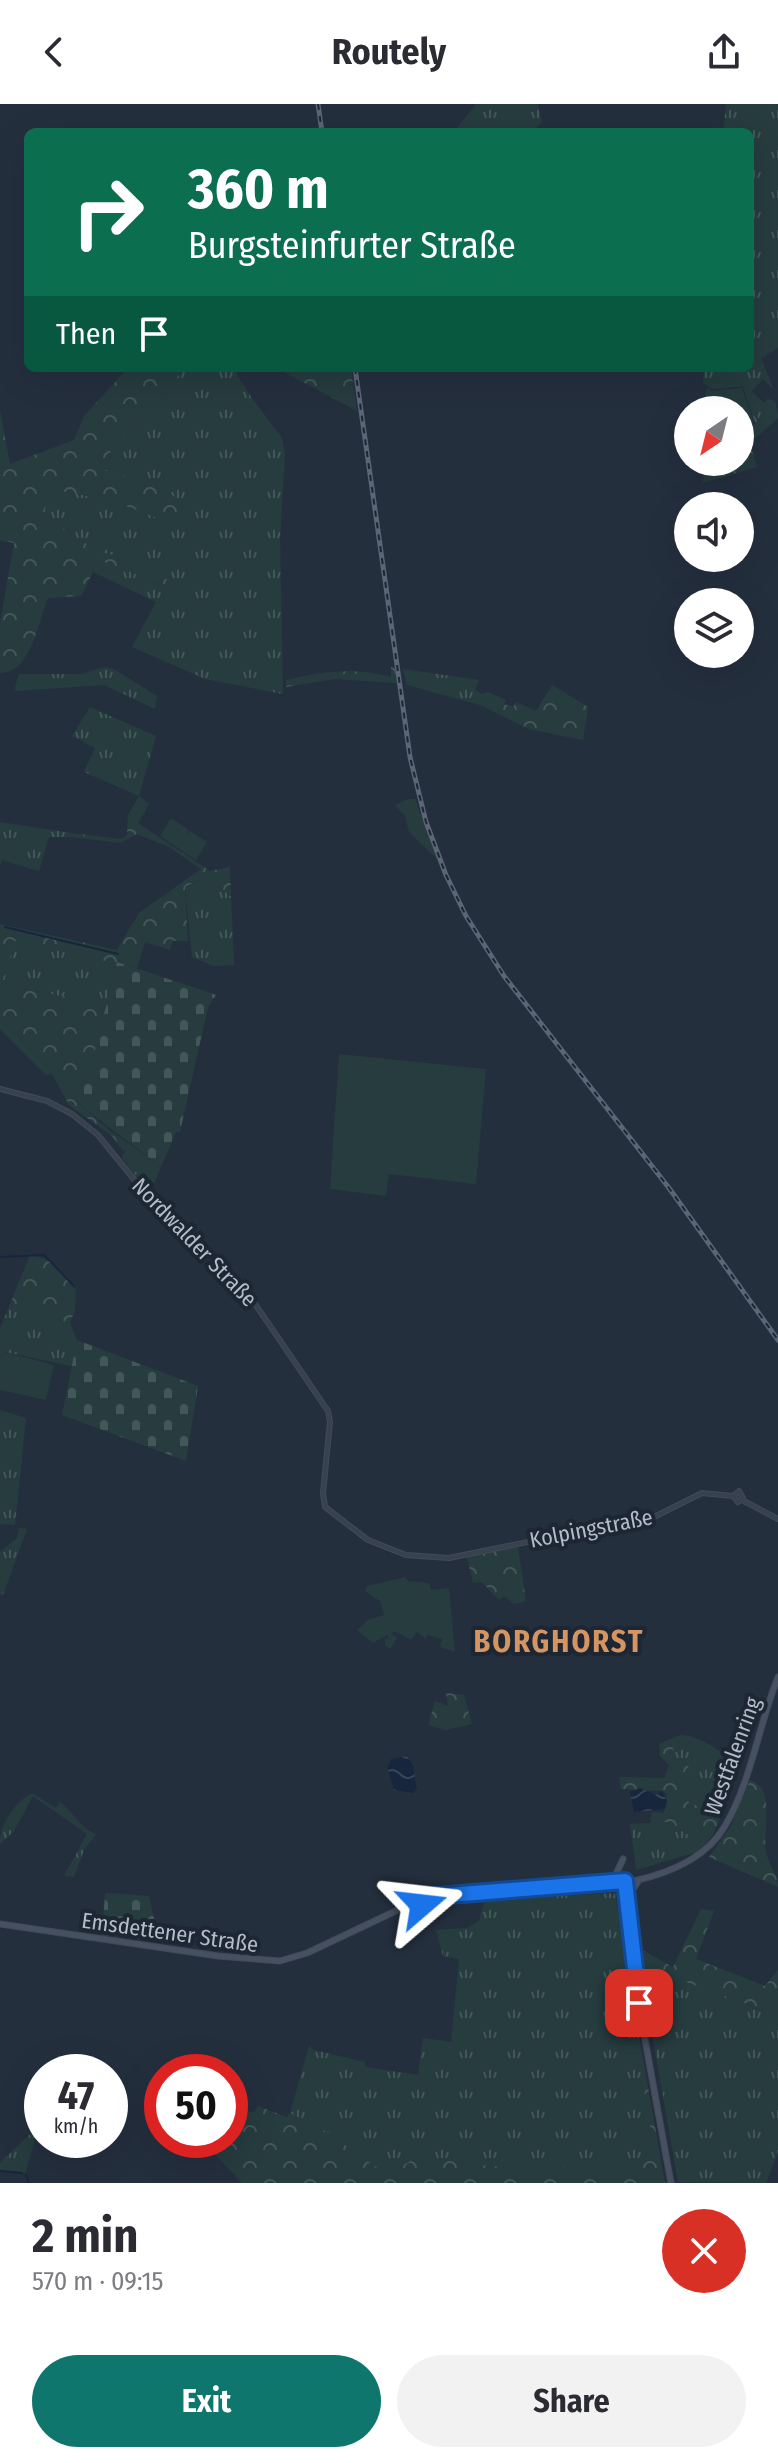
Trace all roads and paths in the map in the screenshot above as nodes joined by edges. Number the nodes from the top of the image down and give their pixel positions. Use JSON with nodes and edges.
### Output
{"nodes":[{"id":1,"x":0,"y":1089,"type":"edge"},
{"id":2,"x":778,"y":1519,"type":"edge"},
{"id":3,"x":444,"y":1559,"type":"joint"},
{"id":4,"x":778,"y":1677,"type":"edge"},
{"id":5,"x":623,"y":1859,"type":"dead end"},
{"id":6,"x":639,"y":1880,"type":"junction"},
{"id":7,"x":625,"y":1881,"type":"junction"},
{"id":8,"x":604,"y":1883,"type":"junction"},
{"id":9,"x":433,"y":1897,"type":"junction"},
{"id":10,"x":419,"y":1900,"type":"junction"},
{"id":11,"x":627,"y":1900,"type":"junction"},
{"id":12,"x":0,"y":1924,"type":"edge"},
{"id":13,"x":671,"y":2183,"type":"edge"}],
"edges":[{"from":1,"to":3,"type":"street","name":"Nordwalder Straße"},
{"from":2,"to":3,"type":"street","name":"Kolpingstraße"},
{"from":4,"to":6,"type":"main road","name":"Westfalenring"},
{"from":5,"to":8,"type":"main road"},
{"from":6,"to":7,"type":"main road","name":"Westfalenring"},
{"from":6,"to":11,"type":"main road"},
{"from":7,"to":8,"type":"main road","name":"Westfalenring"},
{"from":7,"to":11,"type":"main road"},
{"from":8,"to":9,"type":"main road","name":"Westfalenring"},
{"from":9,"to":10,"type":"main road"},
{"from":9,"to":10,"type":"main road"},
{"from":10,"to":12,"type":"main road","name":"Emsdettener Straße"},
{"from":11,"to":13,"type":"main road"}]}
